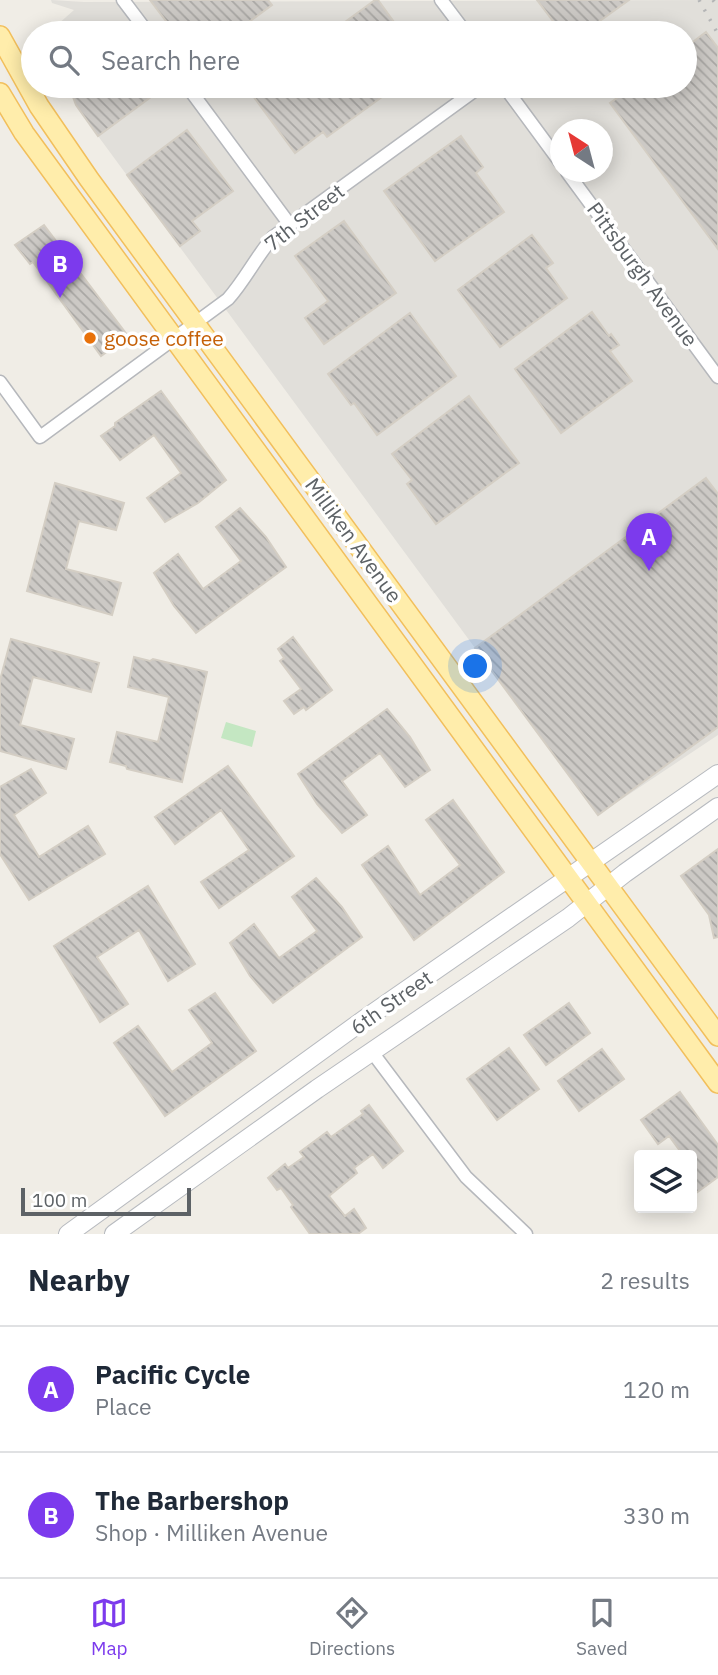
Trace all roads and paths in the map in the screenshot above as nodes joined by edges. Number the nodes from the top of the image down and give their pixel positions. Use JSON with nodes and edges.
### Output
{"nodes":[{"id":1,"x":123,"y":0,"type":"edge"},
{"id":2,"x":441,"y":0,"type":"edge"},
{"id":3,"x":139,"y":21,"type":"edge"},
{"id":4,"x":457,"y":21,"type":"edge"},
{"id":5,"x":0,"y":36,"type":"edge"},
{"id":6,"x":21,"y":74,"type":"edge"},
{"id":7,"x":0,"y":93,"type":"edge"},
{"id":8,"x":35,"y":98,"type":"edge"},
{"id":9,"x":196,"y":98,"type":"edge"},
{"id":10,"x":465,"y":98,"type":"edge"},
{"id":11,"x":514,"y":98,"type":"edge"},
{"id":12,"x":550,"y":147,"type":"edge"},
{"id":13,"x":574,"y":182,"type":"edge"},
{"id":14,"x":290,"y":225,"type":"junction"},
{"id":15,"x":193,"y":323,"type":"junction"},
{"id":16,"x":174,"y":338,"type":"junction"},
{"id":17,"x":718,"y":377,"type":"edge"},
{"id":18,"x":0,"y":382,"type":"edge"},
{"id":19,"x":718,"y":774,"type":"edge"},
{"id":20,"x":718,"y":807,"type":"edge"},
{"id":21,"x":591,"y":864,"type":"junction"},
{"id":22,"x":569,"y":879,"type":"junction"},
{"id":23,"x":608,"y":887,"type":"junction"},
{"id":24,"x":586,"y":904,"type":"junction"},
{"id":25,"x":718,"y":1036,"type":"edge"},
{"id":26,"x":372,"y":1052,"type":"junction"},
{"id":27,"x":718,"y":1083,"type":"edge"},
{"id":28,"x":68,"y":1234,"type":"edge"},
{"id":29,"x":114,"y":1234,"type":"edge"},
{"id":30,"x":526,"y":1234,"type":"edge"}],
"edges":[{"from":1,"to":3,"type":"street"},
{"from":2,"to":4,"type":"street"},
{"from":5,"to":6,"type":"main road","name":"Milliken Avenue"},
{"from":7,"to":16,"type":"main road","name":"Milliken Avenue"},
{"from":8,"to":15,"type":"main road","name":"Milliken Avenue"},
{"from":9,"to":14,"type":"street"},
{"from":10,"to":14,"type":"street","name":"7th Street"},
{"from":11,"to":12,"type":"street"},
{"from":13,"to":17,"type":"street","name":"Pittsburgh Avenue"},
{"from":14,"to":15,"type":"street","name":"7th Street"},
{"from":15,"to":16,"type":"street","name":"7th Street"},
{"from":15,"to":21,"type":"main road","name":"Milliken Avenue"},
{"from":16,"to":18,"type":"street","name":"7th Street"},
{"from":16,"to":22,"type":"main road","name":"Milliken Avenue"},
{"from":19,"to":21,"type":"main road","name":"6th Street"},
{"from":20,"to":23,"type":"main road","name":"6th Street"},
{"from":21,"to":22,"type":"main road","name":"6th Street"},
{"from":21,"to":23,"type":"main road","name":"Milliken Avenue"},
{"from":22,"to":24,"type":"main road","name":"Milliken Avenue"},
{"from":22,"to":28,"type":"main road","name":"6th Street"},
{"from":23,"to":24,"type":"main road","name":"6th Street"},
{"from":23,"to":25,"type":"main road","name":"Milliken Avenue"},
{"from":24,"to":26,"type":"main road","name":"6th Street"},
{"from":24,"to":27,"type":"main road","name":"Milliken Avenue"},
{"from":26,"to":29,"type":"main road","name":"6th Street"},
{"from":26,"to":30,"type":"street"}]}
